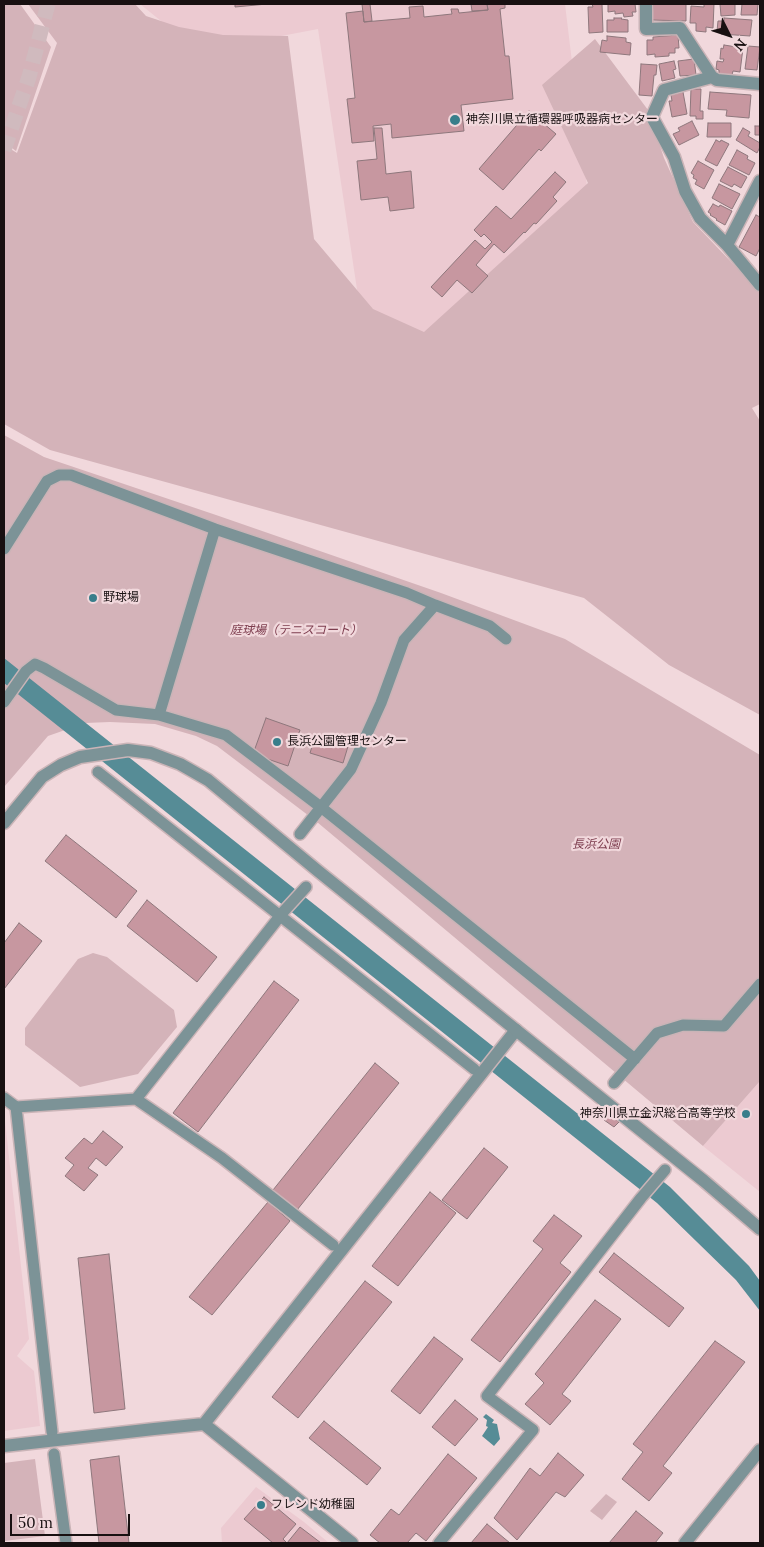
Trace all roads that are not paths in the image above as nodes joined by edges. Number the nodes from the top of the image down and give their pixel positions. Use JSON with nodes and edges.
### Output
{"nodes":[{"id":1,"x":646,"y":4,"type":"edge"},
{"id":2,"x":712,"y":77,"type":"junction"},
{"id":3,"x":760,"y":84,"type":"edge"},
{"id":4,"x":760,"y":181,"type":"edge"},
{"id":5,"x":756,"y":196,"type":"edge"},
{"id":6,"x":727,"y":245,"type":"junction"},
{"id":7,"x":760,"y":285,"type":"edge"},
{"id":8,"x":215,"y":529,"type":"junction"},
{"id":9,"x":4,"y":549,"type":"edge"},
{"id":10,"x":435,"y":605,"type":"junction"},
{"id":11,"x":506,"y":639,"type":"dead end"},
{"id":12,"x":4,"y":702,"type":"edge"},
{"id":13,"x":159,"y":715,"type":"junction"},
{"id":14,"x":98,"y":772,"type":"dead end"},
{"id":15,"x":322,"y":808,"type":"junction"},
{"id":16,"x":4,"y":823,"type":"edge"},
{"id":17,"x":300,"y":834,"type":"dead end"},
{"id":18,"x":306,"y":887,"type":"dead end"},
{"id":19,"x":282,"y":914,"type":"junction"},
{"id":20,"x":760,"y":984,"type":"edge"},
{"id":21,"x":516,"y":1030,"type":"junction"},
{"id":22,"x":635,"y":1059,"type":"junction"},
{"id":23,"x":479,"y":1070,"type":"junction"},
{"id":24,"x":614,"y":1083,"type":"dead end"},
{"id":25,"x":4,"y":1098,"type":"edge"},
{"id":26,"x":136,"y":1099,"type":"junction"},
{"id":27,"x":16,"y":1107,"type":"junction"},
{"id":28,"x":665,"y":1170,"type":"dead end"},
{"id":29,"x":760,"y":1229,"type":"edge"},
{"id":30,"x":333,"y":1245,"type":"dead end"},
{"id":31,"x":204,"y":1424,"type":"junction"},
{"id":32,"x":52,"y":1432,"type":"dead end"},
{"id":33,"x":4,"y":1446,"type":"edge"},
{"id":34,"x":760,"y":1450,"type":"edge"},
{"id":35,"x":54,"y":1454,"type":"dead end"},
{"id":36,"x":66,"y":1543,"type":"edge"},
{"id":37,"x":352,"y":1543,"type":"edge"},
{"id":38,"x":440,"y":1543,"type":"edge"},
{"id":39,"x":685,"y":1543,"type":"edge"}],
"edges":[{"from":1,"to":2,"type":"street"},
{"from":2,"to":3,"type":"street"},
{"from":2,"to":6,"type":"street"},
{"from":4,"to":5,"type":"street"},
{"from":5,"to":6,"type":"street"},
{"from":6,"to":7,"type":"street"},
{"from":8,"to":9,"type":"street"},
{"from":8,"to":10,"type":"street"},
{"from":8,"to":13,"type":"street"},
{"from":10,"to":11,"type":"street"},
{"from":10,"to":15,"type":"street"},
{"from":12,"to":13,"type":"street"},
{"from":13,"to":15,"type":"street"},
{"from":14,"to":19,"type":"street"},
{"from":15,"to":17,"type":"street"},
{"from":15,"to":22,"type":"street"},
{"from":16,"to":21,"type":"street"},
{"from":18,"to":19,"type":"street"},
{"from":19,"to":23,"type":"street"},
{"from":19,"to":26,"type":"street"},
{"from":20,"to":22,"type":"street"},
{"from":21,"to":23,"type":"street"},
{"from":21,"to":29,"type":"street"},
{"from":22,"to":24,"type":"street"},
{"from":23,"to":31,"type":"street"},
{"from":25,"to":27,"type":"street"},
{"from":26,"to":27,"type":"street"},
{"from":26,"to":30,"type":"street"},
{"from":27,"to":32,"type":"street"},
{"from":28,"to":38,"type":"street"},
{"from":31,"to":33,"type":"street"},
{"from":31,"to":37,"type":"street"},
{"from":34,"to":39,"type":"street"},
{"from":35,"to":36,"type":"street"}]}
